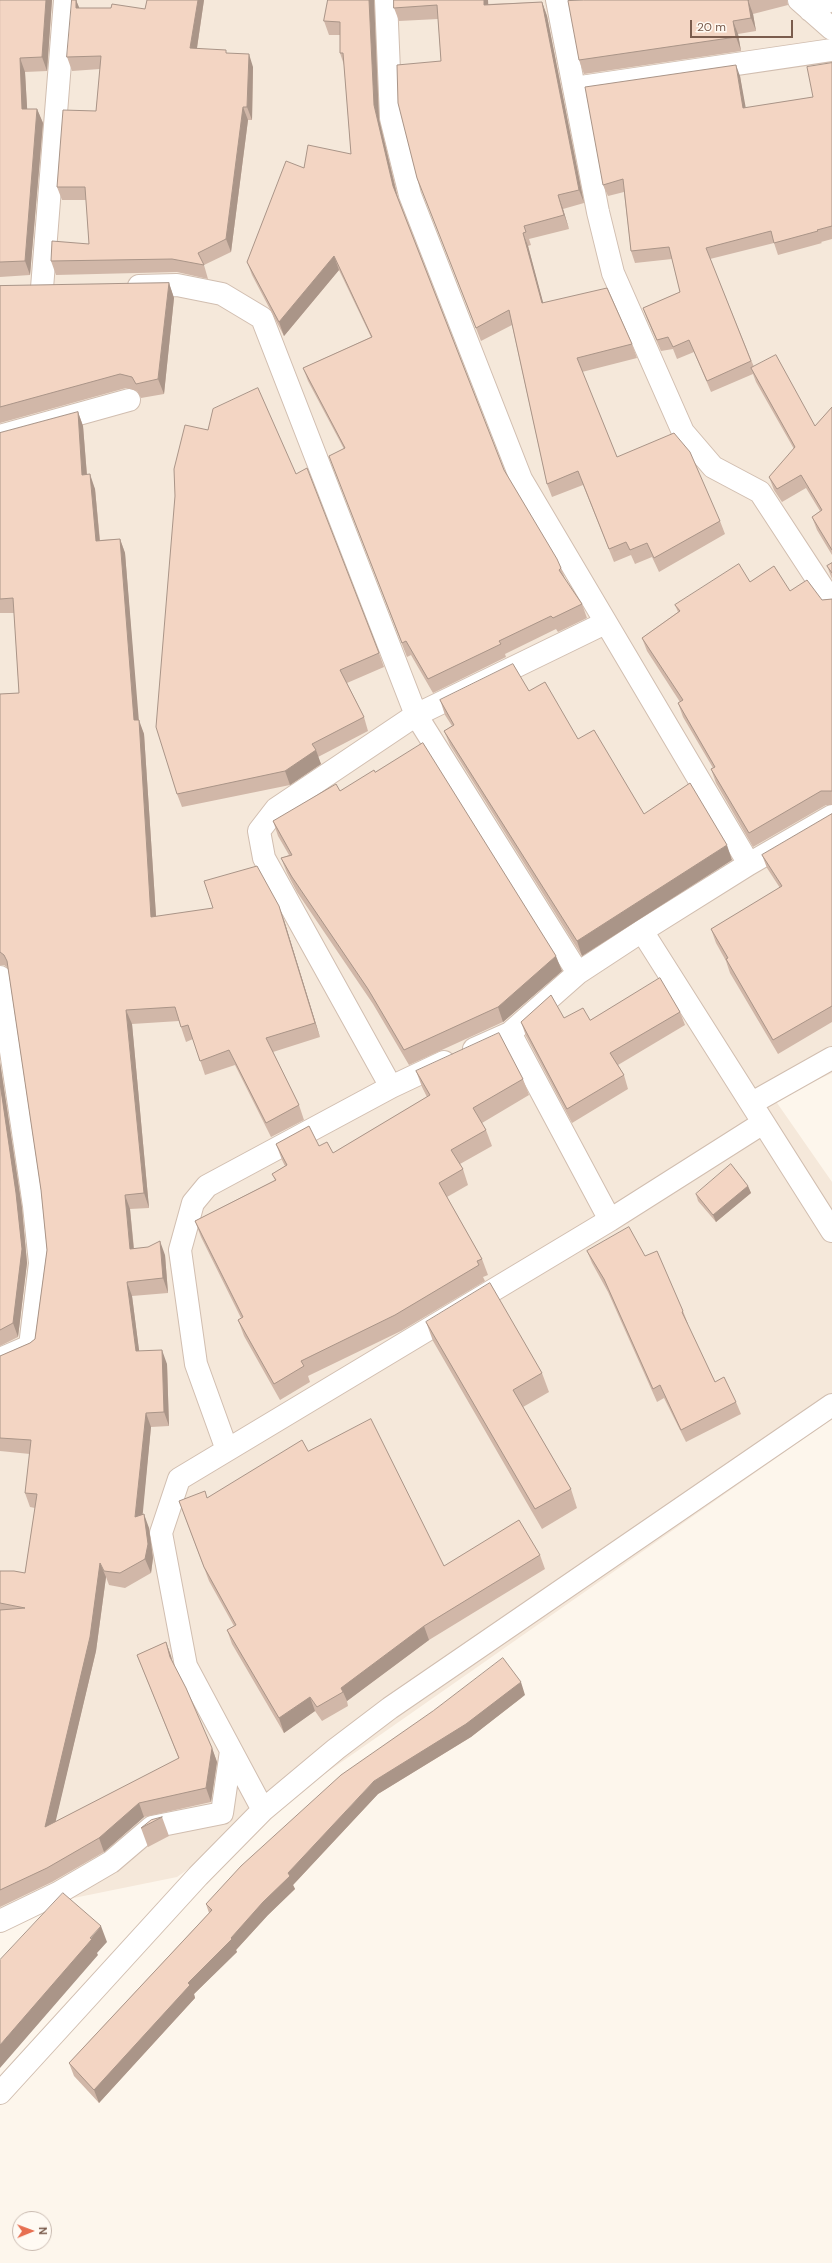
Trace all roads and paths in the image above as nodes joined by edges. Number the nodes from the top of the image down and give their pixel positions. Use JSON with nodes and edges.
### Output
{"nodes":[{"id":1,"x":65,"y":0,"type":"edge"},
{"id":2,"x":386,"y":0,"type":"edge"},
{"id":3,"x":557,"y":0,"type":"edge"},
{"id":4,"x":831,"y":0,"type":"edge"},
{"id":5,"x":805,"y":5,"type":"edge"},
{"id":6,"x":832,"y":30,"type":"edge"},
{"id":7,"x":832,"y":50,"type":"edge"},
{"id":8,"x":574,"y":88,"type":"junction"},
{"id":9,"x":121,"y":286,"type":"edge"},
{"id":10,"x":66,"y":288,"type":"edge"},
{"id":11,"x":129,"y":400,"type":"dead end"},
{"id":12,"x":0,"y":436,"type":"edge"},
{"id":13,"x":832,"y":602,"type":"edge"},
{"id":14,"x":606,"y":623,"type":"junction"},
{"id":15,"x":416,"y":715,"type":"junction"},
{"id":16,"x":832,"y":816,"type":"edge"},
{"id":17,"x":749,"y":864,"type":"junction"},
{"id":18,"x":642,"y":931,"type":"junction"},
{"id":19,"x":578,"y":973,"type":"junction"},
{"id":20,"x":0,"y":977,"type":"edge"},
{"id":21,"x":510,"y":1032,"type":"junction"},
{"id":22,"x":832,"y":1058,"type":"edge"},
{"id":23,"x":391,"y":1087,"type":"junction"},
{"id":24,"x":752,"y":1103,"type":"junction"},
{"id":25,"x":763,"y":1123,"type":"junction"},
{"id":26,"x":610,"y":1220,"type":"junction"},
{"id":27,"x":832,"y":1231,"type":"edge"},
{"id":28,"x":0,"y":1359,"type":"edge"},
{"id":29,"x":832,"y":1404,"type":"edge"},
{"id":30,"x":227,"y":1450,"type":"junction"},
{"id":31,"x":231,"y":1751,"type":"junction"},
{"id":32,"x":263,"y":1810,"type":"junction"},
{"id":33,"x":0,"y":1921,"type":"edge"},
{"id":34,"x":0,"y":2093,"type":"edge"}],
"edges":[{"from":1,"to":10,"type":"street"},
{"from":2,"to":14,"type":"street"},
{"from":3,"to":8,"type":"street"},
{"from":4,"to":5,"type":"street"},
{"from":5,"to":6,"type":"street"},
{"from":7,"to":8,"type":"street"},
{"from":8,"to":13,"type":"street"},
{"from":9,"to":15,"type":"street"},
{"from":11,"to":12,"type":"street"},
{"from":14,"to":15,"type":"street"},
{"from":14,"to":17,"type":"street"},
{"from":15,"to":19,"type":"street"},
{"from":15,"to":23,"type":"street"},
{"from":16,"to":17,"type":"street"},
{"from":17,"to":18,"type":"street"},
{"from":18,"to":19,"type":"street"},
{"from":18,"to":24,"type":"street"},
{"from":19,"to":21,"type":"street"},
{"from":20,"to":28,"type":"street"},
{"from":21,"to":23,"type":"street"},
{"from":21,"to":26,"type":"street"},
{"from":22,"to":24,"type":"street"},
{"from":23,"to":30,"type":"street"},
{"from":24,"to":25,"type":"street"},
{"from":25,"to":26,"type":"street"},
{"from":25,"to":27,"type":"street"},
{"from":26,"to":30,"type":"street"},
{"from":29,"to":32,"type":"street"},
{"from":30,"to":31,"type":"street"},
{"from":31,"to":32,"type":"street"},
{"from":31,"to":33,"type":"street"},
{"from":32,"to":34,"type":"street"}]}
